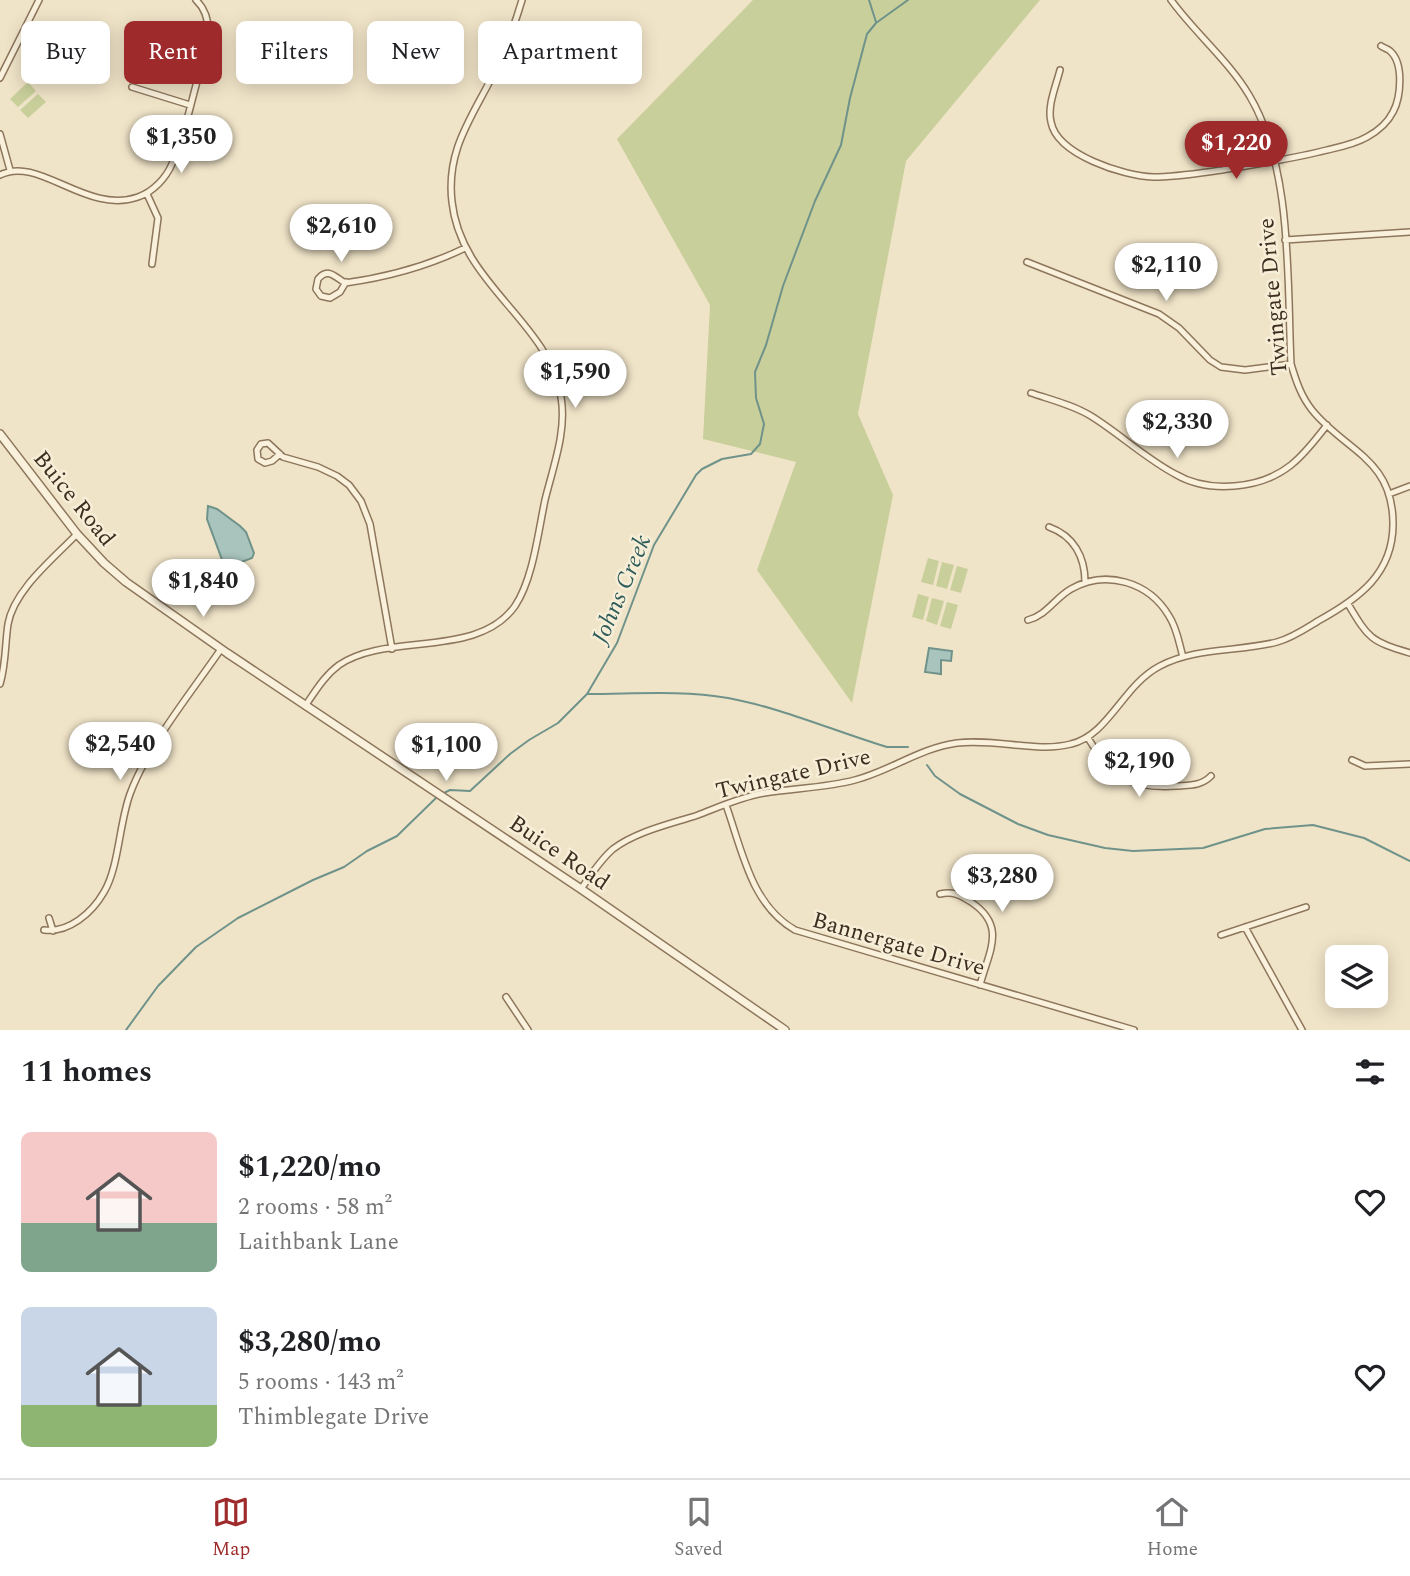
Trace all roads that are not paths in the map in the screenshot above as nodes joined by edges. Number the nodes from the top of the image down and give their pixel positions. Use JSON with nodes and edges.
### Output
{"nodes":[{"id":1,"x":39,"y":0,"type":"edge"},
{"id":2,"x":196,"y":0,"type":"edge"},
{"id":3,"x":522,"y":0,"type":"edge"},
{"id":4,"x":1171,"y":0,"type":"edge"},
{"id":5,"x":1381,"y":46,"type":"dead end"},
{"id":6,"x":1060,"y":70,"type":"dead end"},
{"id":7,"x":0,"y":78,"type":"edge"},
{"id":8,"x":132,"y":87,"type":"dead end"},
{"id":9,"x":190,"y":105,"type":"junction"},
{"id":10,"x":0,"y":134,"type":"edge"},
{"id":11,"x":1276,"y":162,"type":"junction"},
{"id":12,"x":10,"y":170,"type":"junction"},
{"id":13,"x":0,"y":175,"type":"edge"},
{"id":14,"x":147,"y":194,"type":"junction"},
{"id":15,"x":1410,"y":232,"type":"edge"},
{"id":16,"x":1285,"y":240,"type":"junction"},
{"id":17,"x":465,"y":248,"type":"junction"},
{"id":18,"x":1027,"y":262,"type":"dead end"},
{"id":19,"x":152,"y":264,"type":"dead end"},
{"id":20,"x":346,"y":282,"type":"junction"},
{"id":21,"x":1292,"y":364,"type":"junction"},
{"id":22,"x":1031,"y":393,"type":"dead end"},
{"id":23,"x":1327,"y":425,"type":"junction"},
{"id":24,"x":0,"y":434,"type":"edge"},
{"id":25,"x":280,"y":454,"type":"junction"},
{"id":26,"x":1410,"y":486,"type":"edge"},
{"id":27,"x":1389,"y":494,"type":"junction"},
{"id":28,"x":1049,"y":527,"type":"dead end"},
{"id":29,"x":77,"y":534,"type":"junction"},
{"id":30,"x":1085,"y":582,"type":"junction"},
{"id":31,"x":1348,"y":604,"type":"junction"},
{"id":32,"x":1028,"y":620,"type":"dead end"},
{"id":33,"x":221,"y":649,"type":"junction"},
{"id":34,"x":392,"y":649,"type":"junction"},
{"id":35,"x":1410,"y":653,"type":"edge"},
{"id":36,"x":1183,"y":657,"type":"junction"},
{"id":37,"x":0,"y":684,"type":"edge"},
{"id":38,"x":305,"y":706,"type":"junction"},
{"id":39,"x":1088,"y":738,"type":"junction"},
{"id":40,"x":1352,"y":760,"type":"dead end"},
{"id":41,"x":1410,"y":764,"type":"edge"},
{"id":42,"x":1211,"y":776,"type":"dead end"},
{"id":43,"x":726,"y":805,"type":"junction"},
{"id":44,"x":581,"y":889,"type":"junction"},
{"id":45,"x":940,"y":894,"type":"dead end"},
{"id":46,"x":1306,"y":907,"type":"dead end"},
{"id":47,"x":49,"y":918,"type":"dead end"},
{"id":48,"x":1245,"y":927,"type":"junction"},
{"id":49,"x":44,"y":930,"type":"dead end"},
{"id":50,"x":53,"y":931,"type":"junction"},
{"id":51,"x":1221,"y":935,"type":"dead end"},
{"id":52,"x":980,"y":985,"type":"junction"},
{"id":53,"x":506,"y":997,"type":"dead end"},
{"id":54,"x":528,"y":1030,"type":"edge"},
{"id":55,"x":784,"y":1030,"type":"edge"},
{"id":56,"x":1134,"y":1030,"type":"edge"},
{"id":57,"x":1302,"y":1030,"type":"edge"}],
"edges":[{"from":1,"to":7,"type":"street"},
{"from":2,"to":9,"type":"street"},
{"from":3,"to":17,"type":"street"},
{"from":4,"to":11,"type":"street","name":"Twingate Drive"},
{"from":5,"to":11,"type":"street"},
{"from":6,"to":11,"type":"street"},
{"from":8,"to":9,"type":"street"},
{"from":9,"to":14,"type":"street"},
{"from":10,"to":12,"type":"street"},
{"from":11,"to":16,"type":"street","name":"Twingate Drive"},
{"from":12,"to":13,"type":"street"},
{"from":12,"to":14,"type":"street"},
{"from":14,"to":19,"type":"street"},
{"from":15,"to":16,"type":"street"},
{"from":16,"to":21,"type":"street","name":"Twingate Drive"},
{"from":17,"to":20,"type":"street"},
{"from":17,"to":34,"type":"street"},
{"from":18,"to":21,"type":"street"},
{"from":20,"to":20,"type":"street"},
{"from":21,"to":23,"type":"street","name":"Twingate Drive"},
{"from":22,"to":23,"type":"street"},
{"from":23,"to":27,"type":"street","name":"Twingate Drive"},
{"from":24,"to":29,"type":"street","name":"Buice Road"},
{"from":25,"to":25,"type":"street"},
{"from":25,"to":34,"type":"street"},
{"from":26,"to":27,"type":"street"},
{"from":27,"to":31,"type":"street","name":"Twingate Drive"},
{"from":28,"to":30,"type":"street"},
{"from":29,"to":33,"type":"street","name":"Buice Road"},
{"from":29,"to":37,"type":"street"},
{"from":30,"to":32,"type":"street"},
{"from":30,"to":36,"type":"street"},
{"from":31,"to":35,"type":"street"},
{"from":31,"to":36,"type":"street","name":"Twingate Drive"},
{"from":33,"to":38,"type":"street","name":"Buice Road"},
{"from":33,"to":50,"type":"street"},
{"from":34,"to":38,"type":"street"},
{"from":36,"to":39,"type":"street","name":"Twingate Drive"},
{"from":38,"to":44,"type":"street","name":"Buice Road"},
{"from":39,"to":42,"type":"street"},
{"from":39,"to":43,"type":"street","name":"Twingate Drive"},
{"from":40,"to":41,"type":"street"},
{"from":43,"to":44,"type":"street","name":"Twingate Drive"},
{"from":43,"to":52,"type":"street","name":"Bannergate Drive"},
{"from":44,"to":55,"type":"street","name":"Buice Road"},
{"from":45,"to":52,"type":"street"},
{"from":46,"to":48,"type":"street"},
{"from":47,"to":50,"type":"street"},
{"from":48,"to":51,"type":"street"},
{"from":48,"to":57,"type":"street"},
{"from":49,"to":50,"type":"street"},
{"from":52,"to":56,"type":"street","name":"Bannergate Drive"},
{"from":53,"to":54,"type":"street"}]}
